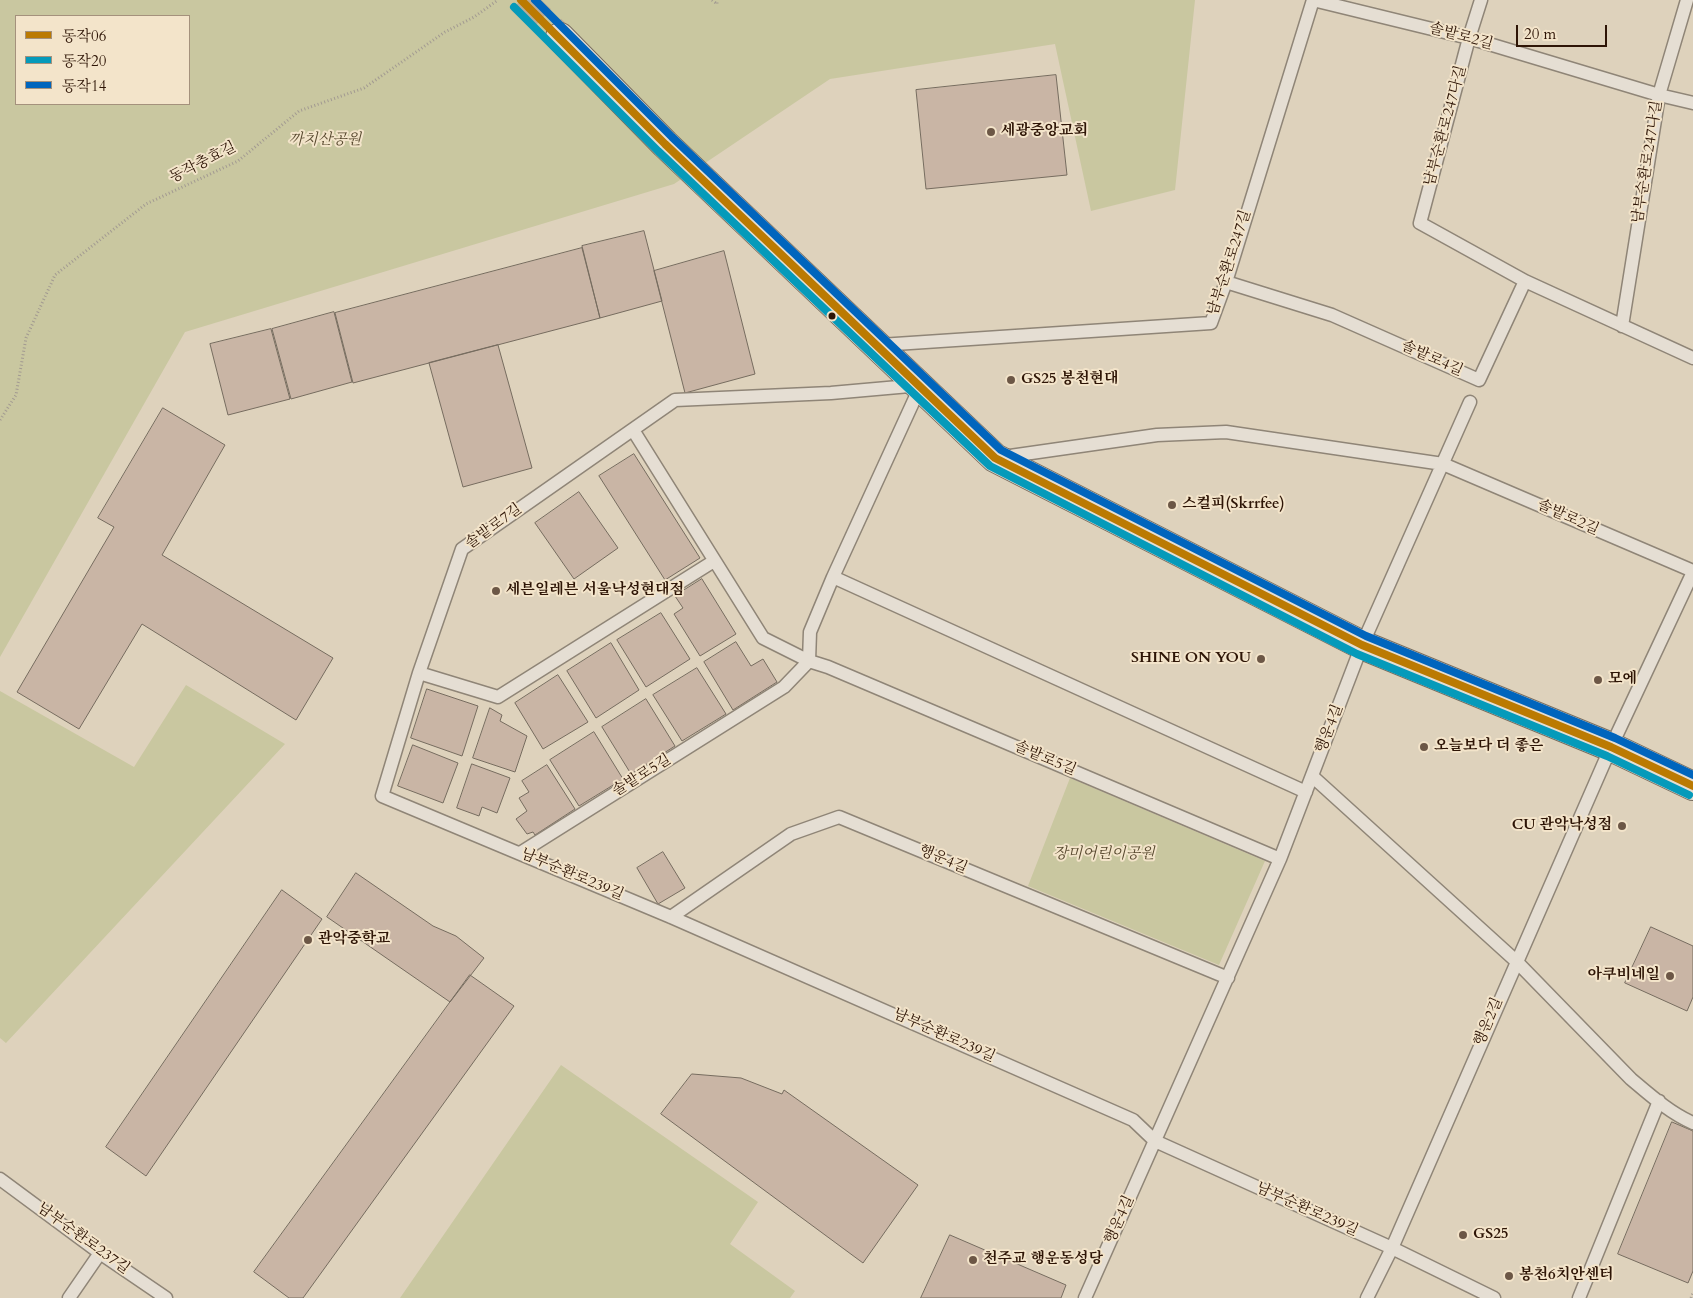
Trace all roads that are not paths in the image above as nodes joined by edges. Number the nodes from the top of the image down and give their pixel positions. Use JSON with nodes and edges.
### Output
{"nodes":[{"id":1,"x":1313,"y":0,"type":"edge"},
{"id":2,"x":1481,"y":0,"type":"edge"},
{"id":3,"x":1687,"y":0,"type":"edge"},
{"id":4,"x":560,"y":38,"type":"tunnel mouth"},
{"id":5,"x":1469,"y":38,"type":"junction"},
{"id":6,"x":1659,"y":95,"type":"junction"},
{"id":7,"x":1693,"y":103,"type":"edge"},
{"id":8,"x":1525,"y":281,"type":"junction"},
{"id":9,"x":1226,"y":282,"type":"junction"},
{"id":10,"x":1622,"y":326,"type":"junction"},
{"id":11,"x":878,"y":346,"type":"junction"},
{"id":12,"x":1693,"y":358,"type":"edge"},
{"id":13,"x":921,"y":385,"type":"junction"},
{"id":14,"x":1470,"y":402,"type":"dead end"},
{"id":15,"x":633,"y":430,"type":"junction"},
{"id":16,"x":995,"y":458,"type":"junction"},
{"id":17,"x":1443,"y":464,"type":"junction"},
{"id":18,"x":714,"y":562,"type":"junction"},
{"id":19,"x":1693,"y":571,"type":"edge"},
{"id":20,"x":833,"y":576,"type":"junction"},
{"id":21,"x":1362,"y":645,"type":"junction"},
{"id":22,"x":809,"y":661,"type":"junction"},
{"id":23,"x":419,"y":673,"type":"junction"},
{"id":24,"x":1611,"y":747,"type":"junction"},
{"id":25,"x":1312,"y":776,"type":"junction"},
{"id":26,"x":1693,"y":786,"type":"edge"},
{"id":27,"x":1306,"y":792,"type":"junction"},
{"id":28,"x":382,"y":796,"type":"joint"},
{"id":29,"x":520,"y":852,"type":"junction"},
{"id":30,"x":1280,"y":859,"type":"junction"},
{"id":31,"x":672,"y":918,"type":"junction"},
{"id":32,"x":1516,"y":961,"type":"junction"},
{"id":33,"x":1228,"y":978,"type":"junction"},
{"id":34,"x":1659,"y":1101,"type":"junction"},
{"id":35,"x":1693,"y":1123,"type":"edge"},
{"id":36,"x":1155,"y":1141,"type":"junction"},
{"id":37,"x":0,"y":1179,"type":"edge"},
{"id":38,"x":1392,"y":1248,"type":"junction"},
{"id":39,"x":100,"y":1253,"type":"junction"},
{"id":40,"x":69,"y":1298,"type":"edge"},
{"id":41,"x":166,"y":1298,"type":"edge"},
{"id":42,"x":1085,"y":1298,"type":"edge"},
{"id":43,"x":1367,"y":1298,"type":"edge"},
{"id":44,"x":1494,"y":1298,"type":"edge"},
{"id":45,"x":1579,"y":1298,"type":"edge"}],
"edges":[{"from":1,"to":5,"type":"lane","name":"솔밭로2길"},
{"from":1,"to":9,"type":"lane","name":"남부순환로247길"},
{"from":2,"to":5,"type":"lane","name":"남부순환로247다길"},
{"from":3,"to":6,"type":"lane","name":"남부순환로247나길"},
{"from":4,"to":11,"type":"street"},
{"from":5,"to":6,"type":"lane","name":"솔밭로2길"},
{"from":5,"to":8,"type":"lane","name":"남부순환로247다길"},
{"from":6,"to":7,"type":"lane","name":"솔밭로2길"},
{"from":6,"to":10,"type":"lane","name":"남부순환로247나길"},
{"from":8,"to":9,"type":"lane","name":"솔밭로4길"},
{"from":8,"to":10,"type":"lane"},
{"from":9,"to":11,"type":"lane","name":"남부순환로247길"},
{"from":10,"to":12,"type":"lane"},
{"from":11,"to":13,"type":"street"},
{"from":13,"to":15,"type":"lane","name":"솔밭로7길"},
{"from":13,"to":16,"type":"street"},
{"from":13,"to":20,"type":"lane"},
{"from":14,"to":17,"type":"lane"},
{"from":15,"to":18,"type":"lane"},
{"from":15,"to":23,"type":"lane","name":"솔밭로7길"},
{"from":16,"to":17,"type":"lane"},
{"from":16,"to":21,"type":"street"},
{"from":17,"to":19,"type":"lane","name":"솔밭로2길"},
{"from":17,"to":21,"type":"lane"},
{"from":18,"to":22,"type":"lane"},
{"from":18,"to":23,"type":"lane"},
{"from":19,"to":24,"type":"lane","name":"솔밭로2길"},
{"from":20,"to":22,"type":"lane"},
{"from":20,"to":27,"type":"lane"},
{"from":21,"to":24,"type":"street"},
{"from":21,"to":25,"type":"lane","name":"행운4길"},
{"from":22,"to":29,"type":"lane","name":"솔밭로5길"},
{"from":22,"to":30,"type":"lane","name":"솔밭로5길"},
{"from":23,"to":28,"type":"lane","name":"솔밭로7길"},
{"from":24,"to":26,"type":"street"},
{"from":24,"to":32,"type":"lane","name":"행운2길"},
{"from":25,"to":27,"type":"lane","name":"행운4길"},
{"from":25,"to":32,"type":"lane"},
{"from":27,"to":30,"type":"lane","name":"행운4길"},
{"from":28,"to":29,"type":"lane","name":"남부순환로239길"},
{"from":29,"to":31,"type":"lane","name":"남부순환로239길"},
{"from":30,"to":33,"type":"lane","name":"행운4길"},
{"from":31,"to":33,"type":"lane","name":"행운4길"},
{"from":31,"to":36,"type":"lane","name":"남부순환로239길"},
{"from":32,"to":34,"type":"lane"},
{"from":32,"to":38,"type":"lane","name":"행운2길"},
{"from":33,"to":36,"type":"lane","name":"행운4길"},
{"from":34,"to":35,"type":"lane"},
{"from":34,"to":45,"type":"lane"},
{"from":36,"to":38,"type":"lane","name":"남부순환로239길"},
{"from":36,"to":42,"type":"lane","name":"행운4길"},
{"from":37,"to":39,"type":"lane","name":"남부순환로237길"},
{"from":38,"to":43,"type":"lane","name":"행운2길"},
{"from":38,"to":44,"type":"lane","name":"남부순환로239길"},
{"from":39,"to":40,"type":"lane"},
{"from":39,"to":41,"type":"lane","name":"남부순환로237길"}]}
